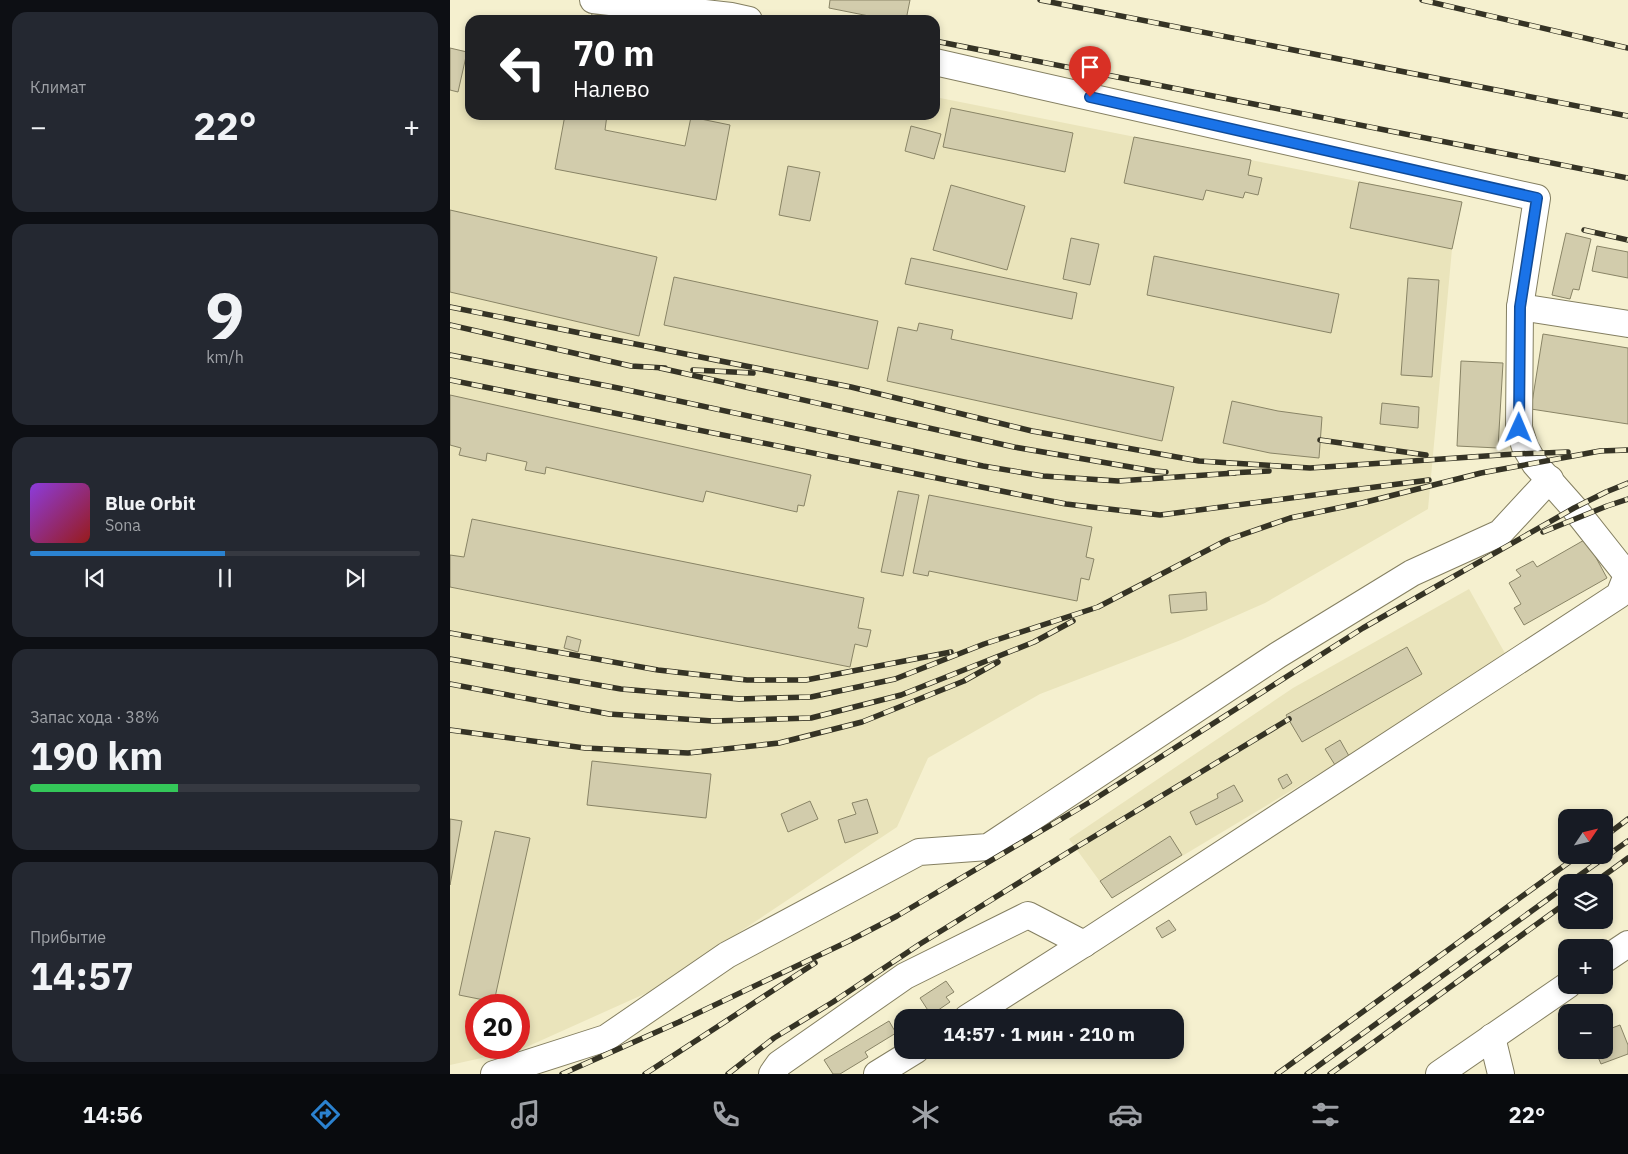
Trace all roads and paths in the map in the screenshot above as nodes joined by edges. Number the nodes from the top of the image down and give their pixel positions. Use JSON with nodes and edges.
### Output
{"nodes":[{"id":1,"x":593,"y":0,"type":"edge"},
{"id":2,"x":722,"y":15,"type":"edge"},
{"id":3,"x":940,"y":63,"type":"edge"},
{"id":4,"x":1520,"y":307,"type":"junction"},
{"id":5,"x":1628,"y":324,"type":"edge"},
{"id":6,"x":1550,"y":478,"type":"junction"},
{"id":7,"x":1084,"y":944,"type":"junction"},
{"id":8,"x":1628,"y":944,"type":"edge"},
{"id":9,"x":1613,"y":954,"type":"edge"},
{"id":10,"x":1558,"y":992,"type":"edge"},
{"id":11,"x":981,"y":1009,"type":"edge"},
{"id":12,"x":1492,"y":1037,"type":"junction"},
{"id":13,"x":901,"y":1059,"type":"edge"},
{"id":14,"x":494,"y":1074,"type":"edge"},
{"id":15,"x":772,"y":1074,"type":"edge"},
{"id":16,"x":877,"y":1074,"type":"edge"},
{"id":17,"x":1440,"y":1074,"type":"edge"},
{"id":18,"x":1502,"y":1074,"type":"edge"}],
"edges":[{"from":1,"to":2,"type":"street"},
{"from":3,"to":4,"type":"street"},
{"from":4,"to":5,"type":"street"},
{"from":4,"to":6,"type":"street"},
{"from":6,"to":7,"type":"street"},
{"from":6,"to":14,"type":"street"},
{"from":7,"to":11,"type":"street"},
{"from":7,"to":15,"type":"street"},
{"from":8,"to":9,"type":"street"},
{"from":10,"to":12,"type":"street"},
{"from":12,"to":17,"type":"street"},
{"from":12,"to":18,"type":"street"},
{"from":13,"to":16,"type":"street"}]}
